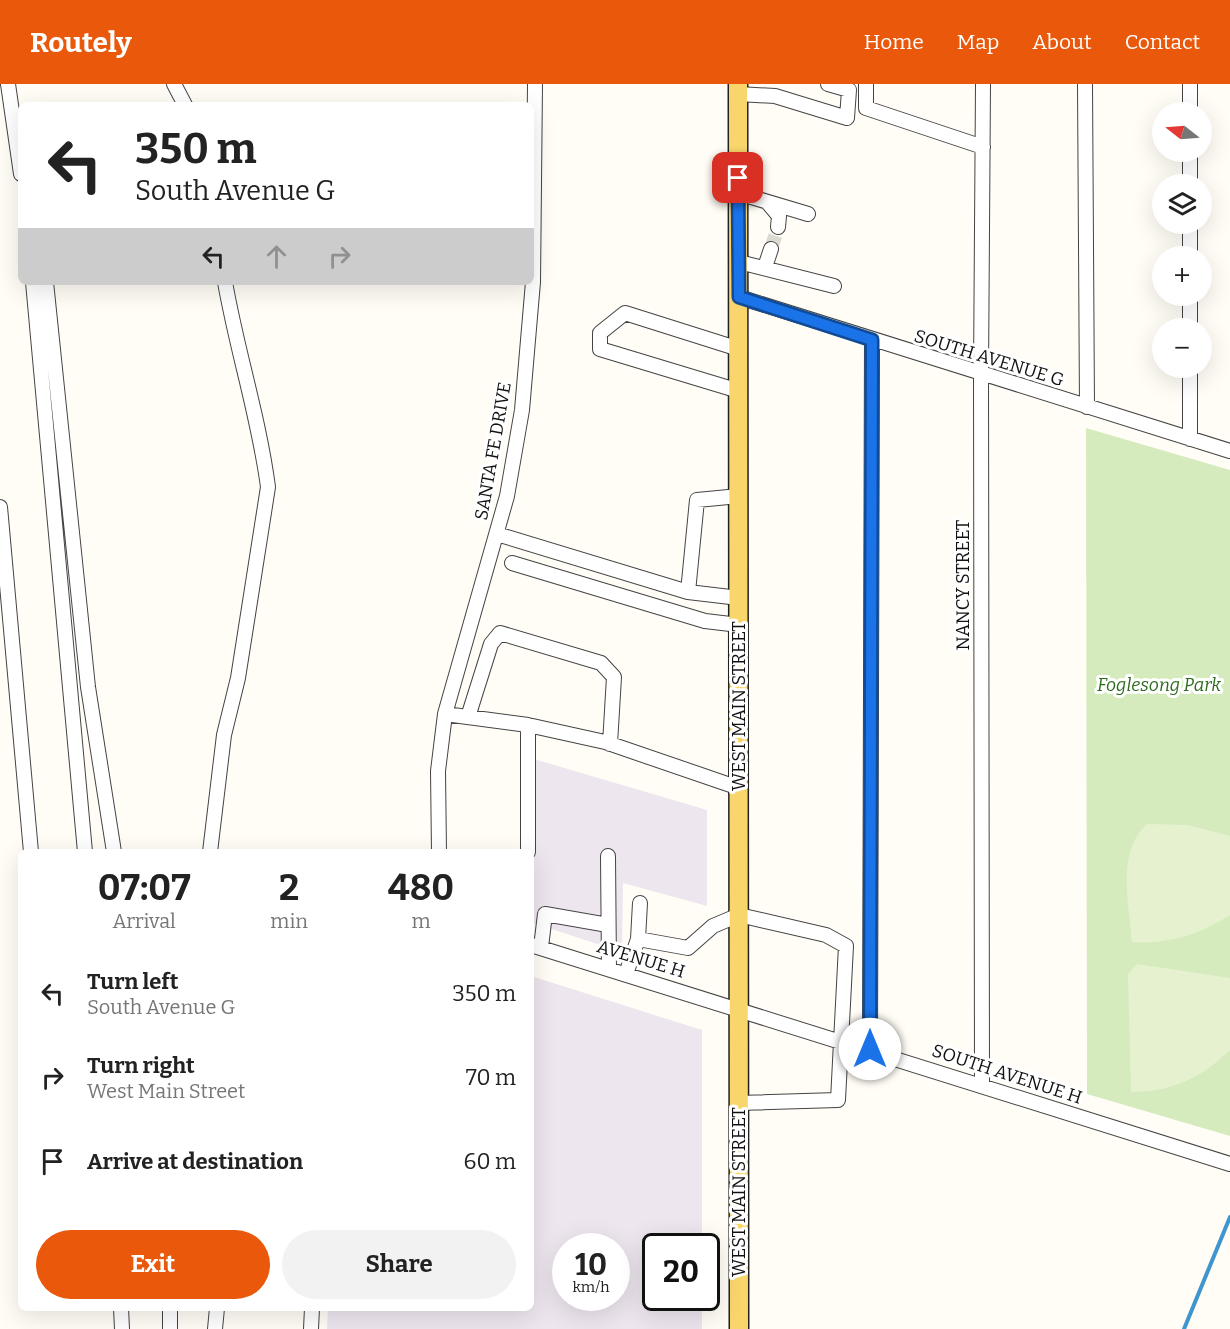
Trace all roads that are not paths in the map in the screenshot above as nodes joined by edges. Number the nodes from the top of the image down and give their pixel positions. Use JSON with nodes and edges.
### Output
{"nodes":[{"id":1,"x":8,"y":84,"type":"edge"},
{"id":2,"x":18,"y":84,"type":"edge"},
{"id":3,"x":174,"y":84,"type":"edge"},
{"id":4,"x":535,"y":84,"type":"edge"},
{"id":5,"x":828,"y":84,"type":"edge"},
{"id":6,"x":866,"y":84,"type":"edge"},
{"id":7,"x":983,"y":84,"type":"edge"},
{"id":8,"x":1085,"y":84,"type":"edge"},
{"id":9,"x":1190,"y":84,"type":"edge"},
{"id":10,"x":738,"y":89,"type":"edge"},
{"id":11,"x":776,"y":90,"type":"edge"},
{"id":12,"x":20,"y":102,"type":"edge"},
{"id":13,"x":183,"y":102,"type":"edge"},
{"id":14,"x":1190,"y":102,"type":"edge"},
{"id":15,"x":983,"y":147,"type":"junction"},
{"id":16,"x":18,"y":153,"type":"edge"},
{"id":17,"x":534,"y":183,"type":"edge"},
{"id":18,"x":738,"y":193,"type":"junction"},
{"id":19,"x":766,"y":202,"type":"junction"},
{"id":20,"x":808,"y":214,"type":"dead end"},
{"id":21,"x":778,"y":227,"type":"tunnel mouth"},
{"id":22,"x":771,"y":249,"type":"tunnel mouth"},
{"id":23,"x":739,"y":262,"type":"junction"},
{"id":24,"x":765,"y":267,"type":"junction"},
{"id":25,"x":33,"y":285,"type":"edge"},
{"id":26,"x":46,"y":285,"type":"edge"},
{"id":27,"x":226,"y":285,"type":"edge"},
{"id":28,"x":533,"y":285,"type":"edge"},
{"id":29,"x":834,"y":286,"type":"dead end"},
{"id":30,"x":739,"y":297,"type":"junction"},
{"id":31,"x":872,"y":340,"type":"junction"},
{"id":32,"x":739,"y":349,"type":"junction"},
{"id":33,"x":981,"y":375,"type":"junction"},
{"id":34,"x":1190,"y":378,"type":"edge"},
{"id":35,"x":739,"y":391,"type":"junction"},
{"id":36,"x":1087,"y":407,"type":"junction"},
{"id":37,"x":1190,"y":439,"type":"junction"},
{"id":38,"x":1230,"y":451,"type":"edge"},
{"id":39,"x":739,"y":496,"type":"junction"},
{"id":40,"x":0,"y":507,"type":"edge"},
{"id":41,"x":497,"y":534,"type":"junction"},
{"id":42,"x":512,"y":563,"type":"dead end"},
{"id":43,"x":688,"y":592,"type":"junction"},
{"id":44,"x":739,"y":598,"type":"junction"},
{"id":45,"x":739,"y":625,"type":"junction"},
{"id":46,"x":445,"y":714,"type":"junction"},
{"id":47,"x":468,"y":717,"type":"junction"},
{"id":48,"x":528,"y":725,"type":"junction"},
{"id":49,"x":610,"y":744,"type":"junction"},
{"id":50,"x":739,"y":788,"type":"junction"},
{"id":51,"x":31,"y":849,"type":"edge"},
{"id":52,"x":85,"y":849,"type":"edge"},
{"id":53,"x":114,"y":849,"type":"edge"},
{"id":54,"x":210,"y":849,"type":"edge"},
{"id":55,"x":439,"y":849,"type":"edge"},
{"id":56,"x":528,"y":849,"type":"edge"},
{"id":57,"x":608,"y":856,"type":"dead end"},
{"id":58,"x":640,"y":903,"type":"dead end"},
{"id":59,"x":739,"y":915,"type":"junction"},
{"id":60,"x":608,"y":925,"type":"junction"},
{"id":61,"x":638,"y":939,"type":"junction"},
{"id":62,"x":536,"y":946,"type":"edge"},
{"id":63,"x":609,"y":969,"type":"junction"},
{"id":64,"x":626,"y":974,"type":"junction"},
{"id":65,"x":739,"y":1009,"type":"junction"},
{"id":66,"x":840,"y":1040,"type":"junction"},
{"id":67,"x":870,"y":1049,"type":"junction"},
{"id":68,"x":981,"y":1085,"type":"junction"},
{"id":69,"x":739,"y":1102,"type":"junction"},
{"id":70,"x":1230,"y":1164,"type":"edge"},
{"id":71,"x":121,"y":1311,"type":"edge"},
{"id":72,"x":170,"y":1311,"type":"edge"},
{"id":73,"x":217,"y":1311,"type":"edge"},
{"id":74,"x":312,"y":1311,"type":"edge"},
{"id":75,"x":123,"y":1329,"type":"edge"},
{"id":76,"x":170,"y":1329,"type":"edge"},
{"id":77,"x":215,"y":1329,"type":"edge"},
{"id":78,"x":311,"y":1329,"type":"edge"},
{"id":79,"x":739,"y":1329,"type":"edge"}],
"edges":[{"from":1,"to":16,"type":"street"},
{"from":2,"to":12,"type":"street"},
{"from":3,"to":13,"type":"street"},
{"from":4,"to":17,"type":"street","name":"SANTA FE DRIVE"},
{"from":5,"to":11,"type":"street"},
{"from":6,"to":15,"type":"street"},
{"from":7,"to":15,"type":"street","name":"NANCY STREET"},
{"from":8,"to":36,"type":"street"},
{"from":9,"to":14,"type":"street"},
{"from":10,"to":11,"type":"street"},
{"from":10,"to":18,"type":"main road","name":"WEST MAIN STREET"},
{"from":15,"to":33,"type":"street","name":"NANCY STREET"},
{"from":18,"to":19,"type":"street"},
{"from":18,"to":23,"type":"main road","name":"WEST MAIN STREET"},
{"from":19,"to":20,"type":"street"},
{"from":19,"to":21,"type":"street"},
{"from":22,"to":24,"type":"street"},
{"from":23,"to":24,"type":"street"},
{"from":23,"to":30,"type":"main road","name":"WEST MAIN STREET"},
{"from":24,"to":29,"type":"street"},
{"from":25,"to":52,"type":"street"},
{"from":26,"to":53,"type":"street"},
{"from":27,"to":54,"type":"street"},
{"from":28,"to":41,"type":"street","name":"SANTA FE DRIVE"},
{"from":30,"to":31,"type":"street","name":"SOUTH AVENUE G"},
{"from":30,"to":32,"type":"main road","name":"WEST MAIN STREET"},
{"from":31,"to":33,"type":"street","name":"SOUTH AVENUE G"},
{"from":31,"to":67,"type":"street"},
{"from":32,"to":35,"type":"main road","name":"WEST MAIN STREET"},
{"from":32,"to":35,"type":"street"},
{"from":33,"to":36,"type":"street","name":"SOUTH AVENUE G"},
{"from":33,"to":68,"type":"street","name":"NANCY STREET"},
{"from":34,"to":37,"type":"street"},
{"from":35,"to":39,"type":"main road","name":"WEST MAIN STREET"},
{"from":36,"to":37,"type":"street","name":"SOUTH AVENUE G"},
{"from":37,"to":38,"type":"street","name":"SOUTH AVENUE G"},
{"from":39,"to":43,"type":"street"},
{"from":39,"to":44,"type":"main road","name":"WEST MAIN STREET"},
{"from":40,"to":51,"type":"street"},
{"from":41,"to":43,"type":"street"},
{"from":41,"to":46,"type":"street","name":"SANTA FE DRIVE"},
{"from":42,"to":45,"type":"street"},
{"from":43,"to":44,"type":"street"},
{"from":44,"to":45,"type":"main road","name":"WEST MAIN STREET"},
{"from":45,"to":50,"type":"main road","name":"WEST MAIN STREET"},
{"from":46,"to":47,"type":"street"},
{"from":46,"to":55,"type":"street","name":"SANTA FE DRIVE"},
{"from":47,"to":48,"type":"street"},
{"from":47,"to":49,"type":"street"},
{"from":48,"to":49,"type":"street"},
{"from":48,"to":56,"type":"street"},
{"from":49,"to":50,"type":"street"},
{"from":50,"to":59,"type":"main road","name":"WEST MAIN STREET"},
{"from":57,"to":60,"type":"street"},
{"from":58,"to":61,"type":"street"},
{"from":59,"to":61,"type":"street"},
{"from":59,"to":65,"type":"main road","name":"WEST MAIN STREET"},
{"from":59,"to":66,"type":"street"},
{"from":60,"to":62,"type":"street"},
{"from":60,"to":63,"type":"street"},
{"from":61,"to":64,"type":"street"},
{"from":62,"to":63,"type":"street","name":"AVENUE H"},
{"from":63,"to":64,"type":"street","name":"AVENUE H"},
{"from":64,"to":65,"type":"street","name":"AVENUE H"},
{"from":65,"to":66,"type":"street","name":"SOUTH AVENUE H"},
{"from":65,"to":69,"type":"main road","name":"WEST MAIN STREET"},
{"from":66,"to":67,"type":"street","name":"SOUTH AVENUE H"},
{"from":66,"to":69,"type":"street"},
{"from":67,"to":68,"type":"street","name":"SOUTH AVENUE H"},
{"from":68,"to":70,"type":"street","name":"SOUTH AVENUE H"},
{"from":69,"to":79,"type":"main road","name":"WEST MAIN STREET"},
{"from":71,"to":75,"type":"street"},
{"from":72,"to":76,"type":"street"},
{"from":73,"to":77,"type":"street"},
{"from":74,"to":78,"type":"street"}]}
